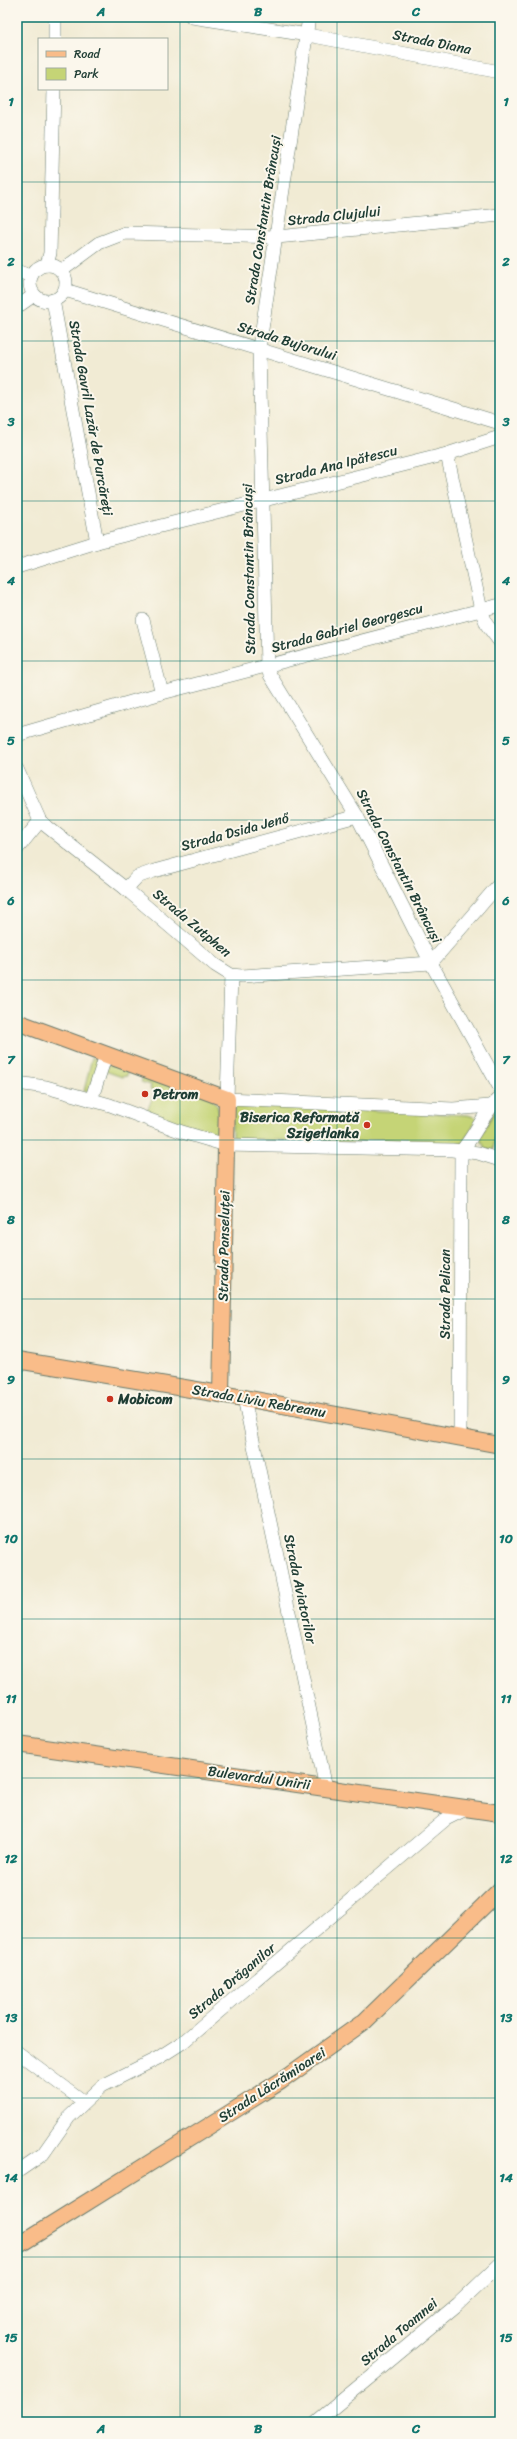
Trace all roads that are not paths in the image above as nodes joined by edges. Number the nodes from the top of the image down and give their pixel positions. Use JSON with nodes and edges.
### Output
{"nodes":[{"id":1,"x":55,"y":17,"type":"edge"},
{"id":2,"x":192,"y":17,"type":"edge"},
{"id":3,"x":309,"y":17,"type":"edge"},
{"id":4,"x":308,"y":35,"type":"junction"},
{"id":5,"x":55,"y":38,"type":"edge"},
{"id":6,"x":500,"y":72,"type":"edge"},
{"id":7,"x":54,"y":90,"type":"edge"},
{"id":8,"x":500,"y":215,"type":"edge"},
{"id":9,"x":277,"y":237,"type":"junction"},
{"id":10,"x":47,"y":265,"type":"junction"},
{"id":11,"x":17,"y":271,"type":"edge"},
{"id":12,"x":61,"y":271,"type":"junction"},
{"id":13,"x":31,"y":276,"type":"junction"},
{"id":14,"x":65,"y":290,"type":"junction"},
{"id":15,"x":34,"y":295,"type":"junction"},
{"id":16,"x":53,"y":300,"type":"junction"},
{"id":17,"x":17,"y":307,"type":"edge"},
{"id":18,"x":259,"y":349,"type":"junction"},
{"id":19,"x":500,"y":424,"type":"edge"},
{"id":20,"x":500,"y":437,"type":"edge"},
{"id":21,"x":447,"y":454,"type":"junction"},
{"id":22,"x":263,"y":500,"type":"junction"},
{"id":23,"x":97,"y":542,"type":"junction"},
{"id":24,"x":17,"y":567,"type":"edge"},
{"id":25,"x":500,"y":605,"type":"edge"},
{"id":26,"x":481,"y":610,"type":"junction"},
{"id":27,"x":143,"y":620,"type":"dead end"},
{"id":28,"x":500,"y":642,"type":"edge"},
{"id":29,"x":268,"y":666,"type":"junction"},
{"id":30,"x":162,"y":693,"type":"junction"},
{"id":31,"x":17,"y":735,"type":"edge"},
{"id":32,"x":17,"y":769,"type":"edge"},
{"id":33,"x":357,"y":816,"type":"junction"},
{"id":34,"x":40,"y":821,"type":"junction"},
{"id":35,"x":17,"y":850,"type":"edge"},
{"id":36,"x":500,"y":883,"type":"edge"},
{"id":37,"x":126,"y":890,"type":"junction"},
{"id":38,"x":431,"y":963,"type":"junction"},
{"id":39,"x":231,"y":975,"type":"junction"},
{"id":40,"x":17,"y":1022,"type":"edge"},
{"id":41,"x":106,"y":1055,"type":"junction"},
{"id":42,"x":497,"y":1071,"type":"edge"},
{"id":43,"x":17,"y":1083,"type":"edge"},
{"id":44,"x":500,"y":1088,"type":"edge"},
{"id":45,"x":227,"y":1099,"type":"junction"},
{"id":46,"x":91,"y":1100,"type":"junction"},
{"id":47,"x":495,"y":1102,"type":"edge"},
{"id":48,"x":226,"y":1144,"type":"junction"},
{"id":49,"x":461,"y":1151,"type":"junction"},
{"id":50,"x":500,"y":1160,"type":"edge"},
{"id":51,"x":17,"y":1360,"type":"edge"},
{"id":52,"x":221,"y":1394,"type":"junction"},
{"id":53,"x":244,"y":1398,"type":"junction"},
{"id":54,"x":460,"y":1438,"type":"junction"},
{"id":55,"x":500,"y":1445,"type":"edge"},
{"id":56,"x":17,"y":1744,"type":"edge"},
{"id":57,"x":326,"y":1788,"type":"junction"},
{"id":58,"x":466,"y":1809,"type":"junction"},
{"id":59,"x":498,"y":1810,"type":"edge"},
{"id":60,"x":500,"y":1890,"type":"edge"},
{"id":61,"x":17,"y":2052,"type":"edge"},
{"id":62,"x":83,"y":2101,"type":"junction"},
{"id":63,"x":17,"y":2172,"type":"edge"},
{"id":64,"x":17,"y":2246,"type":"edge"},
{"id":65,"x":500,"y":2264,"type":"edge"},
{"id":66,"x":316,"y":2422,"type":"edge"}],
"edges":[{"from":1,"to":5,"type":"street"},
{"from":2,"to":4,"type":"street","name":"Strada Diana"},
{"from":3,"to":4,"type":"street","name":"Strada Constantin Brâncuși"},
{"from":4,"to":6,"type":"street","name":"Strada Diana"},
{"from":4,"to":9,"type":"street","name":"Strada Constantin Brâncuși"},
{"from":7,"to":10,"type":"street"},
{"from":8,"to":9,"type":"street","name":"Strada Clujului"},
{"from":9,"to":12,"type":"street","name":"Strada Clujului"},
{"from":9,"to":18,"type":"street","name":"Strada Constantin Brâncuși"},
{"from":10,"to":12,"type":"street"},
{"from":10,"to":13,"type":"street"},
{"from":11,"to":13,"type":"street"},
{"from":12,"to":14,"type":"street"},
{"from":13,"to":15,"type":"street"},
{"from":14,"to":16,"type":"street"},
{"from":14,"to":18,"type":"street","name":"Strada Bujorului"},
{"from":15,"to":16,"type":"street"},
{"from":15,"to":17,"type":"street"},
{"from":16,"to":23,"type":"street","name":"Strada Gavril Lazăr de Purcăreți"},
{"from":18,"to":19,"type":"street","name":"Strada Bujorului"},
{"from":18,"to":22,"type":"street","name":"Strada Constantin Brâncuși"},
{"from":20,"to":21,"type":"street","name":"Strada Ana Ipătescu"},
{"from":21,"to":22,"type":"street","name":"Strada Ana Ipătescu"},
{"from":21,"to":26,"type":"street"},
{"from":22,"to":23,"type":"street","name":"Strada Ana Ipătescu"},
{"from":22,"to":29,"type":"street","name":"Strada Constantin Brâncuși"},
{"from":23,"to":24,"type":"street","name":"Strada Ana Ipătescu"},
{"from":25,"to":26,"type":"street","name":"Strada Gabriel Georgescu"},
{"from":26,"to":28,"type":"street"},
{"from":26,"to":29,"type":"street","name":"Strada Gabriel Georgescu"},
{"from":27,"to":30,"type":"street"},
{"from":29,"to":30,"type":"street","name":"Strada Gabriel Georgescu"},
{"from":29,"to":33,"type":"street","name":"Strada Constantin Brâncuși"},
{"from":30,"to":31,"type":"street","name":"Strada Gabriel Georgescu"},
{"from":32,"to":34,"type":"street","name":"Strada Zutphen"},
{"from":33,"to":37,"type":"street","name":"Strada Dsida Jenő"},
{"from":33,"to":38,"type":"street","name":"Strada Constantin Brâncuși"},
{"from":34,"to":35,"type":"street"},
{"from":34,"to":37,"type":"street","name":"Strada Zutphen"},
{"from":36,"to":38,"type":"street"},
{"from":37,"to":39,"type":"street","name":"Strada Zutphen"},
{"from":38,"to":39,"type":"street","name":"Strada Zutphen"},
{"from":38,"to":42,"type":"street","name":"Strada Constantin Brâncuși"},
{"from":39,"to":45,"type":"street"},
{"from":40,"to":41,"type":"main road"},
{"from":41,"to":45,"type":"main road"},
{"from":41,"to":46,"type":"street"},
{"from":42,"to":44,"type":"street","name":"Strada Constantin Brâncuși"},
{"from":43,"to":46,"type":"street"},
{"from":45,"to":47,"type":"street"},
{"from":45,"to":48,"type":"main road","name":"Strada Panseluței"},
{"from":46,"to":48,"type":"street"},
{"from":47,"to":49,"type":"street"},
{"from":48,"to":49,"type":"street"},
{"from":48,"to":52,"type":"main road","name":"Strada Panseluței"},
{"from":49,"to":50,"type":"street"},
{"from":49,"to":54,"type":"street","name":"Strada Pelican"},
{"from":51,"to":52,"type":"main road","name":"Strada Liviu Rebreanu"},
{"from":52,"to":53,"type":"main road","name":"Strada Liviu Rebreanu"},
{"from":53,"to":54,"type":"main road","name":"Strada Liviu Rebreanu"},
{"from":53,"to":57,"type":"street","name":"Strada Aviatorilor"},
{"from":54,"to":55,"type":"main road","name":"Strada Liviu Rebreanu"},
{"from":56,"to":57,"type":"main road","name":"Bulevardul Unirii"},
{"from":57,"to":58,"type":"main road","name":"Bulevardul Unirii"},
{"from":58,"to":59,"type":"main road","name":"Bulevardul Unirii"},
{"from":58,"to":62,"type":"street","name":"Strada Drăganilor"},
{"from":60,"to":64,"type":"main road","name":"Strada Lăcrămioarei"},
{"from":61,"to":62,"type":"street"},
{"from":62,"to":63,"type":"street","name":"Strada Drăganilor"},
{"from":65,"to":66,"type":"street","name":"Strada Toamnei"}]}
